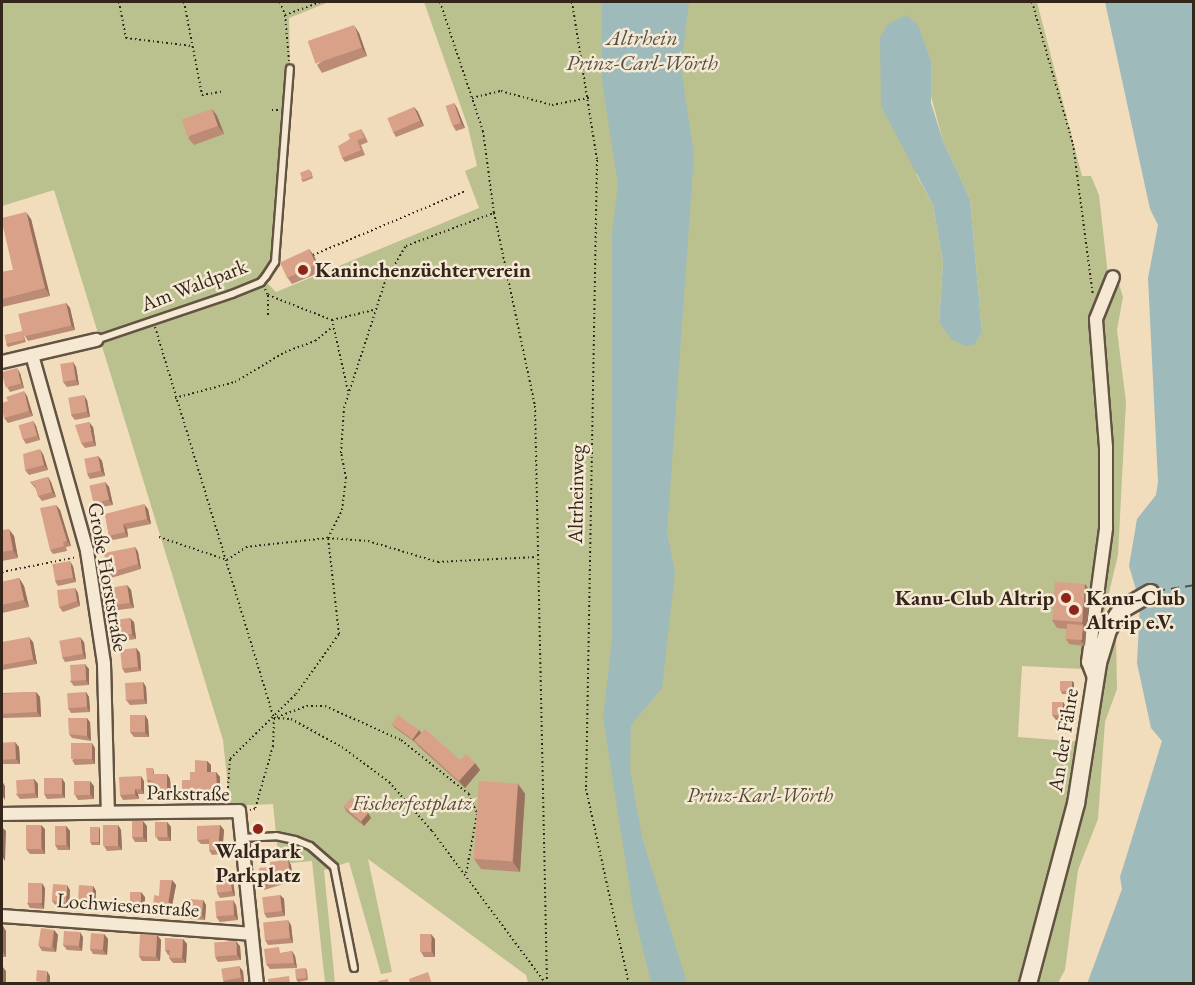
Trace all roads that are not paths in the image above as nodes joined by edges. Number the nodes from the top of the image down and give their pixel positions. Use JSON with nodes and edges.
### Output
{"nodes":[{"id":1,"x":290,"y":69,"type":"road end"},
{"id":2,"x":1113,"y":277,"type":"dead end"},
{"id":3,"x":96,"y":340,"type":"joint"},
{"id":4,"x":32,"y":355,"type":"junction"},
{"id":5,"x":2,"y":362,"type":"edge"},
{"id":6,"x":1150,"y":593,"type":"dead end"},
{"id":7,"x":1095,"y":681,"type":"junction"},
{"id":8,"x":108,"y":812,"type":"junction"},
{"id":9,"x":2,"y":814,"type":"edge"},
{"id":10,"x":241,"y":838,"type":"junction"},
{"id":11,"x":2,"y":916,"type":"edge"},
{"id":12,"x":252,"y":934,"type":"junction"},
{"id":13,"x":354,"y":968,"type":"dead end"},
{"id":14,"x":257,"y":984,"type":"edge"},
{"id":15,"x":1028,"y":984,"type":"edge"}],
"edges":[{"from":1,"to":3,"type":"lane","name":"Am Waldpark"},
{"from":2,"to":7,"type":"street","name":"An der Fähre"},
{"from":3,"to":4,"type":"street","name":"Am Waldpark"},
{"from":4,"to":5,"type":"street","name":"Am Waldpark"},
{"from":4,"to":8,"type":"street","name":"Große Horststraße"},
{"from":6,"to":7,"type":"street"},
{"from":7,"to":15,"type":"street","name":"An der Fähre"},
{"from":8,"to":9,"type":"street","name":"Parkstraße"},
{"from":8,"to":10,"type":"street","name":"Parkstraße"},
{"from":10,"to":12,"type":"street","name":"Parkstraße"},
{"from":10,"to":13,"type":"lane"},
{"from":11,"to":12,"type":"street","name":"Lochwiesenstraße"},
{"from":12,"to":14,"type":"street","name":"Parkstraße"}]}
